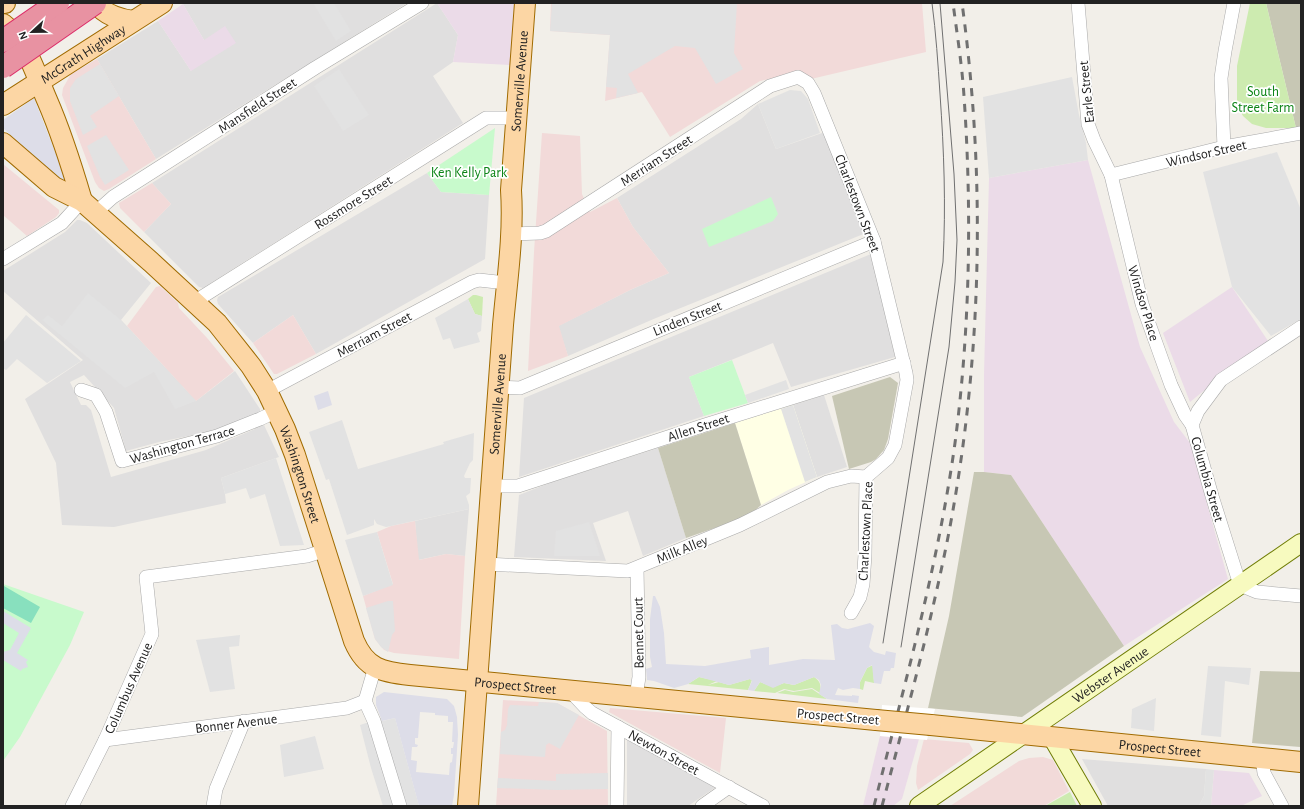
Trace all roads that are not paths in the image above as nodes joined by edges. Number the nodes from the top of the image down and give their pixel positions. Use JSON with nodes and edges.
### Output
{"nodes":[{"id":1,"x":58,"y":3,"type":"edge"},
{"id":2,"x":96,"y":3,"type":"edge"},
{"id":3,"x":162,"y":3,"type":"edge"},
{"id":4,"x":422,"y":3,"type":"edge"},
{"id":5,"x":524,"y":3,"type":"edge"},
{"id":6,"x":1078,"y":3,"type":"edge"},
{"id":7,"x":1234,"y":3,"type":"edge"},
{"id":8,"x":141,"y":13,"type":"edge"},
{"id":9,"x":3,"y":24,"type":"edge"},
{"id":10,"x":3,"y":41,"type":"edge"},
{"id":11,"x":3,"y":67,"type":"edge"},
{"id":12,"x":798,"y":77,"type":"joint"},
{"id":13,"x":40,"y":81,"type":"junction"},
{"id":14,"x":3,"y":94,"type":"edge"},
{"id":15,"x":3,"y":105,"type":"edge"},
{"id":16,"x":516,"y":118,"type":"junction"},
{"id":17,"x":1301,"y":133,"type":"edge"},
{"id":18,"x":3,"y":143,"type":"edge"},
{"id":19,"x":1224,"y":147,"type":"junction"},
{"id":20,"x":1111,"y":175,"type":"junction"},
{"id":21,"x":89,"y":207,"type":"junction"},
{"id":22,"x":512,"y":234,"type":"junction"},
{"id":23,"x":874,"y":241,"type":"junction"},
{"id":24,"x":3,"y":259,"type":"edge"},
{"id":25,"x":506,"y":282,"type":"junction"},
{"id":26,"x":194,"y":302,"type":"junction"},
{"id":27,"x":1301,"y":327,"type":"edge"},
{"id":28,"x":904,"y":363,"type":"junction"},
{"id":29,"x":498,"y":387,"type":"junction"},
{"id":30,"x":81,"y":390,"type":"dead end"},
{"id":31,"x":267,"y":390,"type":"junction"},
{"id":32,"x":277,"y":411,"type":"junction"},
{"id":33,"x":1192,"y":425,"type":"junction"},
{"id":34,"x":866,"y":476,"type":"junction"},
{"id":35,"x":492,"y":486,"type":"junction"},
{"id":36,"x":1301,"y":543,"type":"edge"},
{"id":37,"x":326,"y":550,"type":"junction"},
{"id":38,"x":486,"y":564,"type":"junction"},
{"id":39,"x":637,"y":568,"type":"junction"},
{"id":40,"x":1240,"y":585,"type":"junction"},
{"id":41,"x":1301,"y":596,"type":"edge"},
{"id":42,"x":851,"y":613,"type":"dead end"},
{"id":43,"x":375,"y":668,"type":"junction"},
{"id":44,"x":477,"y":682,"type":"junction"},
{"id":45,"x":570,"y":691,"type":"junction"},
{"id":46,"x":636,"y":697,"type":"junction"},
{"id":47,"x":366,"y":701,"type":"junction"},
{"id":48,"x":244,"y":721,"type":"junction"},
{"id":49,"x":618,"y":727,"type":"junction"},
{"id":50,"x":1024,"y":734,"type":"junction"},
{"id":51,"x":1052,"y":737,"type":"junction"},
{"id":52,"x":105,"y":740,"type":"junction"},
{"id":53,"x":1262,"y":758,"type":"junction"},
{"id":54,"x":1301,"y":762,"type":"edge"},
{"id":55,"x":729,"y":787,"type":"junction"},
{"id":56,"x":72,"y":806,"type":"edge"},
{"id":57,"x":213,"y":806,"type":"edge"},
{"id":58,"x":400,"y":806,"type":"edge"},
{"id":59,"x":468,"y":806,"type":"edge"},
{"id":60,"x":617,"y":806,"type":"edge"},
{"id":61,"x":702,"y":806,"type":"edge"},
{"id":62,"x":763,"y":806,"type":"edge"},
{"id":63,"x":919,"y":806,"type":"edge"},
{"id":64,"x":1092,"y":806,"type":"edge"},
{"id":65,"x":1282,"y":806,"type":"edge"}],
"edges":[{"from":1,"to":10,"type":"highway","bridge":true},
{"from":2,"to":8,"type":"main road"},
{"from":2,"to":11,"type":"highway","bridge":true},
{"from":3,"to":8,"type":"main road","name":"McGrath Highway"},
{"from":4,"to":21,"type":"street","name":"Mansfield Street"},
{"from":5,"to":16,"type":"main road","name":"Somerville Avenue"},
{"from":6,"to":20,"type":"street","name":"Earle Street"},
{"from":7,"to":19,"type":"street"},
{"from":8,"to":13,"type":"main road","name":"McGrath Highway"},
{"from":9,"to":13,"type":"main road"},
{"from":12,"to":22,"type":"street","name":"Merriam Street"},
{"from":12,"to":23,"type":"street","name":"Charlestown Street"},
{"from":13,"to":14,"type":"main road"},
{"from":13,"to":15,"type":"main road","name":"McGrath Highway"},
{"from":13,"to":21,"type":"main road"},
{"from":16,"to":22,"type":"main road","name":"Somerville Avenue"},
{"from":16,"to":26,"type":"street","name":"Rossmore Street"},
{"from":17,"to":19,"type":"street","name":"Windsor Street"},
{"from":18,"to":21,"type":"main road","name":"Washington Street"},
{"from":19,"to":20,"type":"street","name":"Windsor Street"},
{"from":20,"to":33,"type":"street","name":"Windsor Place"},
{"from":21,"to":24,"type":"street","name":"Mansfield Street"},
{"from":21,"to":26,"type":"main road","name":"Washington Street"},
{"from":22,"to":25,"type":"main road","name":"Somerville Avenue"},
{"from":23,"to":28,"type":"street","name":"Charlestown Street"},
{"from":23,"to":29,"type":"street","name":"Linden Street"},
{"from":25,"to":29,"type":"main road","name":"Somerville Avenue"},
{"from":25,"to":31,"type":"street","name":"Merriam Street"},
{"from":26,"to":31,"type":"main road","name":"Washington Street"},
{"from":27,"to":33,"type":"street","name":"Columbia Street"},
{"from":28,"to":34,"type":"street","name":"Charlestown Place"},
{"from":28,"to":35,"type":"street","name":"Allen Street"},
{"from":29,"to":35,"type":"main road","name":"Somerville Avenue"},
{"from":30,"to":32,"type":"street","name":"Washington Terrace"},
{"from":31,"to":32,"type":"main road","name":"Washington Street"},
{"from":32,"to":37,"type":"main road","name":"Washington Street"},
{"from":33,"to":40,"type":"street","name":"Columbia Street"},
{"from":34,"to":39,"type":"street","name":"Milk Alley"},
{"from":34,"to":42,"type":"street","name":"Charlestown Place"},
{"from":35,"to":38,"type":"main road","name":"Somerville Avenue"},
{"from":36,"to":40,"type":"main road","name":"Webster Avenue"},
{"from":37,"to":43,"type":"main road","name":"Washington Street"},
{"from":37,"to":52,"type":"street","name":"Columbus Avenue"},
{"from":38,"to":39,"type":"street","name":"Milk Alley"},
{"from":38,"to":44,"type":"main road","name":"Somerville Avenue"},
{"from":39,"to":46,"type":"street","name":"Bennet Court"},
{"from":40,"to":41,"type":"street"},
{"from":40,"to":50,"type":"main road","name":"Webster Avenue"},
{"from":43,"to":44,"type":"main road","name":"Prospect Street"},
{"from":43,"to":47,"type":"street"},
{"from":44,"to":45,"type":"main road","name":"Prospect Street"},
{"from":44,"to":59,"type":"main road","name":"Somerville Avenue"},
{"from":45,"to":46,"type":"main road","name":"Prospect Street"},
{"from":45,"to":49,"type":"street","name":"Newton Street"},
{"from":46,"to":50,"type":"main road","name":"Prospect Street","bridge":true},
{"from":47,"to":48,"type":"street","name":"Bonner Avenue"},
{"from":47,"to":58,"type":"street"},
{"from":48,"to":52,"type":"street","name":"Bonner Avenue"},
{"from":48,"to":57,"type":"street"},
{"from":49,"to":55,"type":"street","name":"Newton Street"},
{"from":49,"to":60,"type":"street"},
{"from":50,"to":51,"type":"main road","name":"Prospect Street"},
{"from":50,"to":63,"type":"main road","name":"Webster Avenue"},
{"from":51,"to":53,"type":"main road","name":"Prospect Street"},
{"from":51,"to":64,"type":"main road"},
{"from":52,"to":56,"type":"street","name":"Columbus Avenue"},
{"from":53,"to":54,"type":"main road","name":"Prospect Street"},
{"from":53,"to":65,"type":"street"},
{"from":55,"to":61,"type":"street"},
{"from":55,"to":62,"type":"street","name":"Newton Street"}]}
